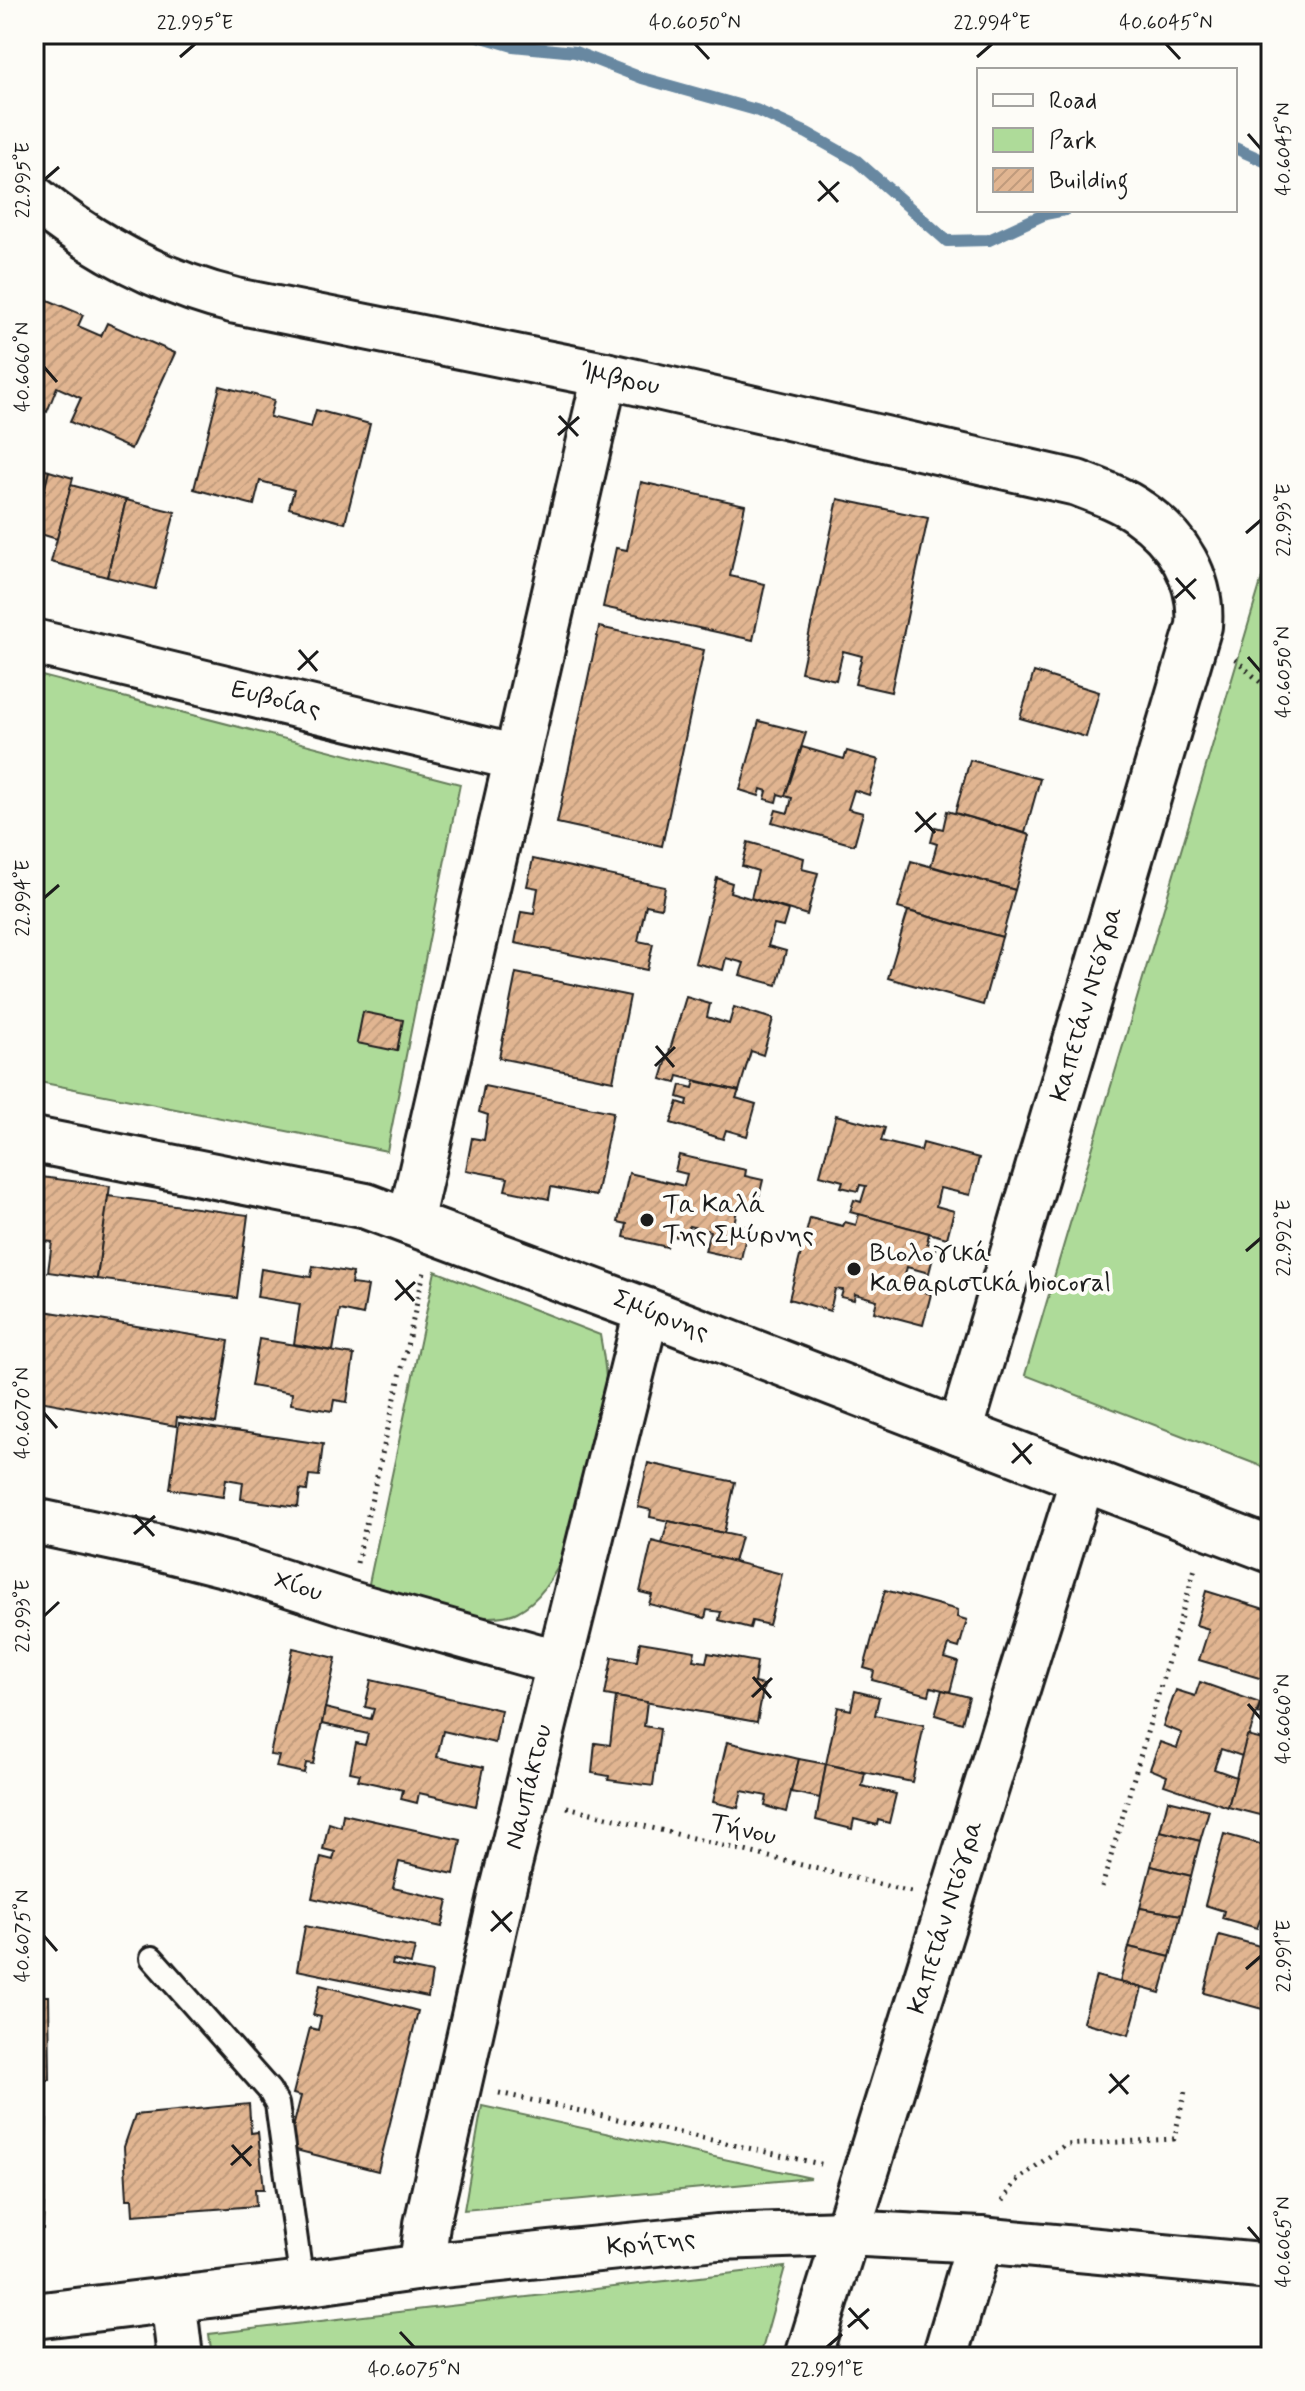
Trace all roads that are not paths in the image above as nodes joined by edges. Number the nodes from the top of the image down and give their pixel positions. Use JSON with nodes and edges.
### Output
{"nodes":[{"id":1,"x":34,"y":198,"type":"edge"},
{"id":2,"x":605,"y":375,"type":"junction"},
{"id":3,"x":1193,"y":574,"type":"joint"},
{"id":4,"x":34,"y":642,"type":"edge"},
{"id":5,"x":517,"y":758,"type":"junction"},
{"id":6,"x":34,"y":1140,"type":"edge"},
{"id":7,"x":422,"y":1227,"type":"junction"},
{"id":8,"x":647,"y":1311,"type":"junction"},
{"id":9,"x":960,"y":1432,"type":"junction"},
{"id":10,"x":1083,"y":1478,"type":"junction"},
{"id":11,"x":34,"y":1521,"type":"edge"},
{"id":12,"x":1271,"y":1550,"type":"edge"},
{"id":13,"x":560,"y":1663,"type":"junction"},
{"id":14,"x":152,"y":1958,"type":"dead end"},
{"id":15,"x":846,"y":2233,"type":"junction"},
{"id":16,"x":980,"y":2240,"type":"junction"},
{"id":17,"x":422,"y":2267,"type":"junction"},
{"id":18,"x":1271,"y":2267,"type":"edge"},
{"id":19,"x":302,"y":2284,"type":"junction"},
{"id":20,"x":173,"y":2298,"type":"junction"},
{"id":21,"x":34,"y":2316,"type":"edge"},
{"id":22,"x":180,"y":2357,"type":"edge"},
{"id":23,"x":808,"y":2357,"type":"edge"},
{"id":24,"x":945,"y":2357,"type":"edge"}],
"edges":[{"from":1,"to":2,"type":"street","name":"Ίμβρου"},
{"from":2,"to":3,"type":"street","name":"Ίμβρου"},
{"from":2,"to":5,"type":"street"},
{"from":3,"to":9,"type":"street","name":"Καπετάν Ντόγρα"},
{"from":4,"to":5,"type":"street","name":"Ευβοίας"},
{"from":5,"to":7,"type":"street"},
{"from":6,"to":7,"type":"street","name":"Σμύρνης"},
{"from":7,"to":8,"type":"street","name":"Σμύρνης"},
{"from":8,"to":9,"type":"street","name":"Σμύρνης"},
{"from":8,"to":13,"type":"street","name":"Ναυπάκτου"},
{"from":9,"to":10,"type":"street","name":"Σμύρνης"},
{"from":10,"to":12,"type":"street","name":"Σμύρνης"},
{"from":10,"to":15,"type":"street","name":"Καπετάν Ντόγρα"},
{"from":11,"to":13,"type":"street","name":"Χίου"},
{"from":13,"to":17,"type":"street","name":"Ναυπάκτου"},
{"from":14,"to":19,"type":"lane"},
{"from":15,"to":16,"type":"street","name":"Κρήτης"},
{"from":15,"to":17,"type":"street","name":"Κρήτης"},
{"from":15,"to":23,"type":"street","name":"Καπετάν Ντόγρα"},
{"from":16,"to":18,"type":"street","name":"Κρήτης"},
{"from":16,"to":24,"type":"street"},
{"from":17,"to":19,"type":"street","name":"Κρήτης"},
{"from":19,"to":20,"type":"street","name":"Κρήτης"},
{"from":20,"to":21,"type":"street","name":"Κρήτης"},
{"from":20,"to":22,"type":"street"}]}
